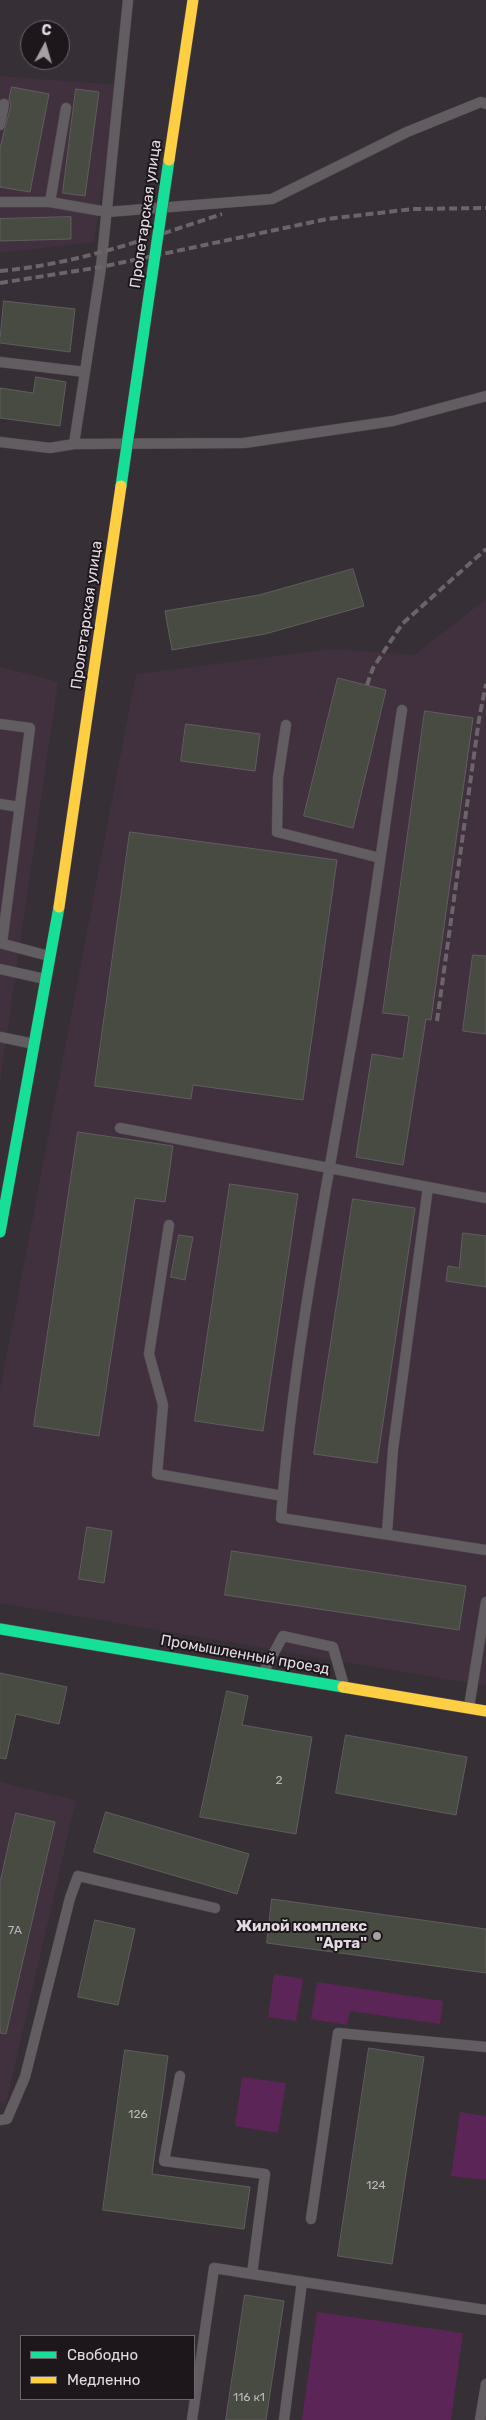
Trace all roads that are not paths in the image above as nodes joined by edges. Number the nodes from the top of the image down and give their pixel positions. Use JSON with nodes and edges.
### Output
{"nodes":[{"id":1,"x":128,"y":0,"type":"edge"},
{"id":2,"x":193,"y":0,"type":"edge"},
{"id":3,"x":4,"y":104,"type":"dead end"},
{"id":4,"x":486,"y":104,"type":"edge"},
{"id":5,"x":66,"y":108,"type":"dead end"},
{"id":6,"x":0,"y":125,"type":"edge"},
{"id":7,"x":0,"y":202,"type":"edge"},
{"id":8,"x":50,"y":202,"type":"junction"},
{"id":9,"x":107,"y":212,"type":"junction"},
{"id":10,"x":0,"y":362,"type":"edge"},
{"id":11,"x":85,"y":372,"type":"junction"},
{"id":12,"x":486,"y":396,"type":"edge"},
{"id":13,"x":0,"y":442,"type":"edge"},
{"id":14,"x":74,"y":444,"type":"junction"},
{"id":15,"x":402,"y":710,"type":"dead end"},
{"id":16,"x":0,"y":724,"type":"edge"},
{"id":17,"x":286,"y":725,"type":"dead end"},
{"id":18,"x":0,"y":804,"type":"edge"},
{"id":19,"x":20,"y":807,"type":"junction"},
{"id":20,"x":380,"y":858,"type":"junction"},
{"id":21,"x":1,"y":943,"type":"edge"},
{"id":22,"x":50,"y":956,"type":"junction"},
{"id":23,"x":0,"y":969,"type":"edge"},
{"id":24,"x":46,"y":979,"type":"junction"},
{"id":25,"x":0,"y":1037,"type":"edge"},
{"id":26,"x":35,"y":1045,"type":"junction"},
{"id":27,"x":120,"y":1128,"type":"dead end"},
{"id":28,"x":328,"y":1167,"type":"junction"},
{"id":29,"x":428,"y":1187,"type":"junction"},
{"id":30,"x":486,"y":1198,"type":"edge"},
{"id":31,"x":169,"y":1225,"type":"dead end"},
{"id":32,"x":0,"y":1232,"type":"edge"},
{"id":33,"x":283,"y":1496,"type":"junction"},
{"id":34,"x":388,"y":1533,"type":"junction"},
{"id":35,"x":486,"y":1550,"type":"edge"},
{"id":36,"x":486,"y":1602,"type":"edge"},
{"id":37,"x":0,"y":1629,"type":"edge"},
{"id":38,"x":263,"y":1674,"type":"junction"},
{"id":39,"x":344,"y":1687,"type":"junction"},
{"id":40,"x":469,"y":1708,"type":"junction"},
{"id":41,"x":486,"y":1711,"type":"edge"},
{"id":42,"x":215,"y":1908,"type":"dead end"},
{"id":43,"x":486,"y":2047,"type":"edge"},
{"id":44,"x":180,"y":2076,"type":"dead end"},
{"id":45,"x":0,"y":2120,"type":"edge"},
{"id":46,"x":312,"y":2219,"type":"dead end"},
{"id":47,"x":252,"y":2274,"type":"junction"},
{"id":48,"x":302,"y":2282,"type":"junction"},
{"id":49,"x":486,"y":2310,"type":"edge"},
{"id":50,"x":486,"y":2384,"type":"edge"},
{"id":51,"x":195,"y":2399,"type":"edge"},
{"id":52,"x":195,"y":2400,"type":"edge"},
{"id":53,"x":192,"y":2420,"type":"edge"},
{"id":54,"x":284,"y":2420,"type":"edge"},
{"id":55,"x":480,"y":2420,"type":"edge"}],
"edges":[{"from":1,"to":9,"type":"lane"},
{"from":2,"to":22,"type":"street","name":"Пролетарская улица","bridge":true},
{"from":3,"to":6,"type":"lane"},
{"from":4,"to":9,"type":"lane"},
{"from":5,"to":8,"type":"lane"},
{"from":7,"to":8,"type":"lane"},
{"from":8,"to":9,"type":"lane"},
{"from":9,"to":11,"type":"lane"},
{"from":10,"to":11,"type":"lane"},
{"from":11,"to":14,"type":"lane"},
{"from":12,"to":14,"type":"lane"},
{"from":13,"to":14,"type":"lane"},
{"from":15,"to":20,"type":"lane"},
{"from":16,"to":19,"type":"lane"},
{"from":17,"to":20,"type":"lane"},
{"from":18,"to":19,"type":"lane"},
{"from":19,"to":21,"type":"lane"},
{"from":20,"to":28,"type":"lane"},
{"from":21,"to":22,"type":"lane"},
{"from":22,"to":24,"type":"street","name":"Пролетарская улица"},
{"from":23,"to":24,"type":"lane"},
{"from":24,"to":26,"type":"street","name":"Пролетарская улица"},
{"from":25,"to":26,"type":"lane"},
{"from":26,"to":32,"type":"street","name":"Пролетарская улица"},
{"from":27,"to":28,"type":"lane"},
{"from":28,"to":29,"type":"lane"},
{"from":28,"to":33,"type":"lane"},
{"from":29,"to":30,"type":"lane"},
{"from":29,"to":34,"type":"lane"},
{"from":31,"to":33,"type":"lane"},
{"from":33,"to":34,"type":"lane"},
{"from":34,"to":35,"type":"lane"},
{"from":36,"to":40,"type":"lane"},
{"from":37,"to":38,"type":"street","name":"Промышленный проезд"},
{"from":38,"to":39,"type":"street","name":"Промышленный проезд"},
{"from":38,"to":39,"type":"lane"},
{"from":39,"to":40,"type":"street","name":"Промышленный проезд"},
{"from":40,"to":41,"type":"street","name":"Промышленный проезд"},
{"from":42,"to":45,"type":"lane"},
{"from":43,"to":46,"type":"lane"},
{"from":44,"to":47,"type":"lane"},
{"from":47,"to":48,"type":"lane"},
{"from":47,"to":51,"type":"lane"},
{"from":48,"to":49,"type":"lane"},
{"from":48,"to":54,"type":"lane"},
{"from":50,"to":55,"type":"lane"},
{"from":52,"to":53,"type":"lane"}]}
